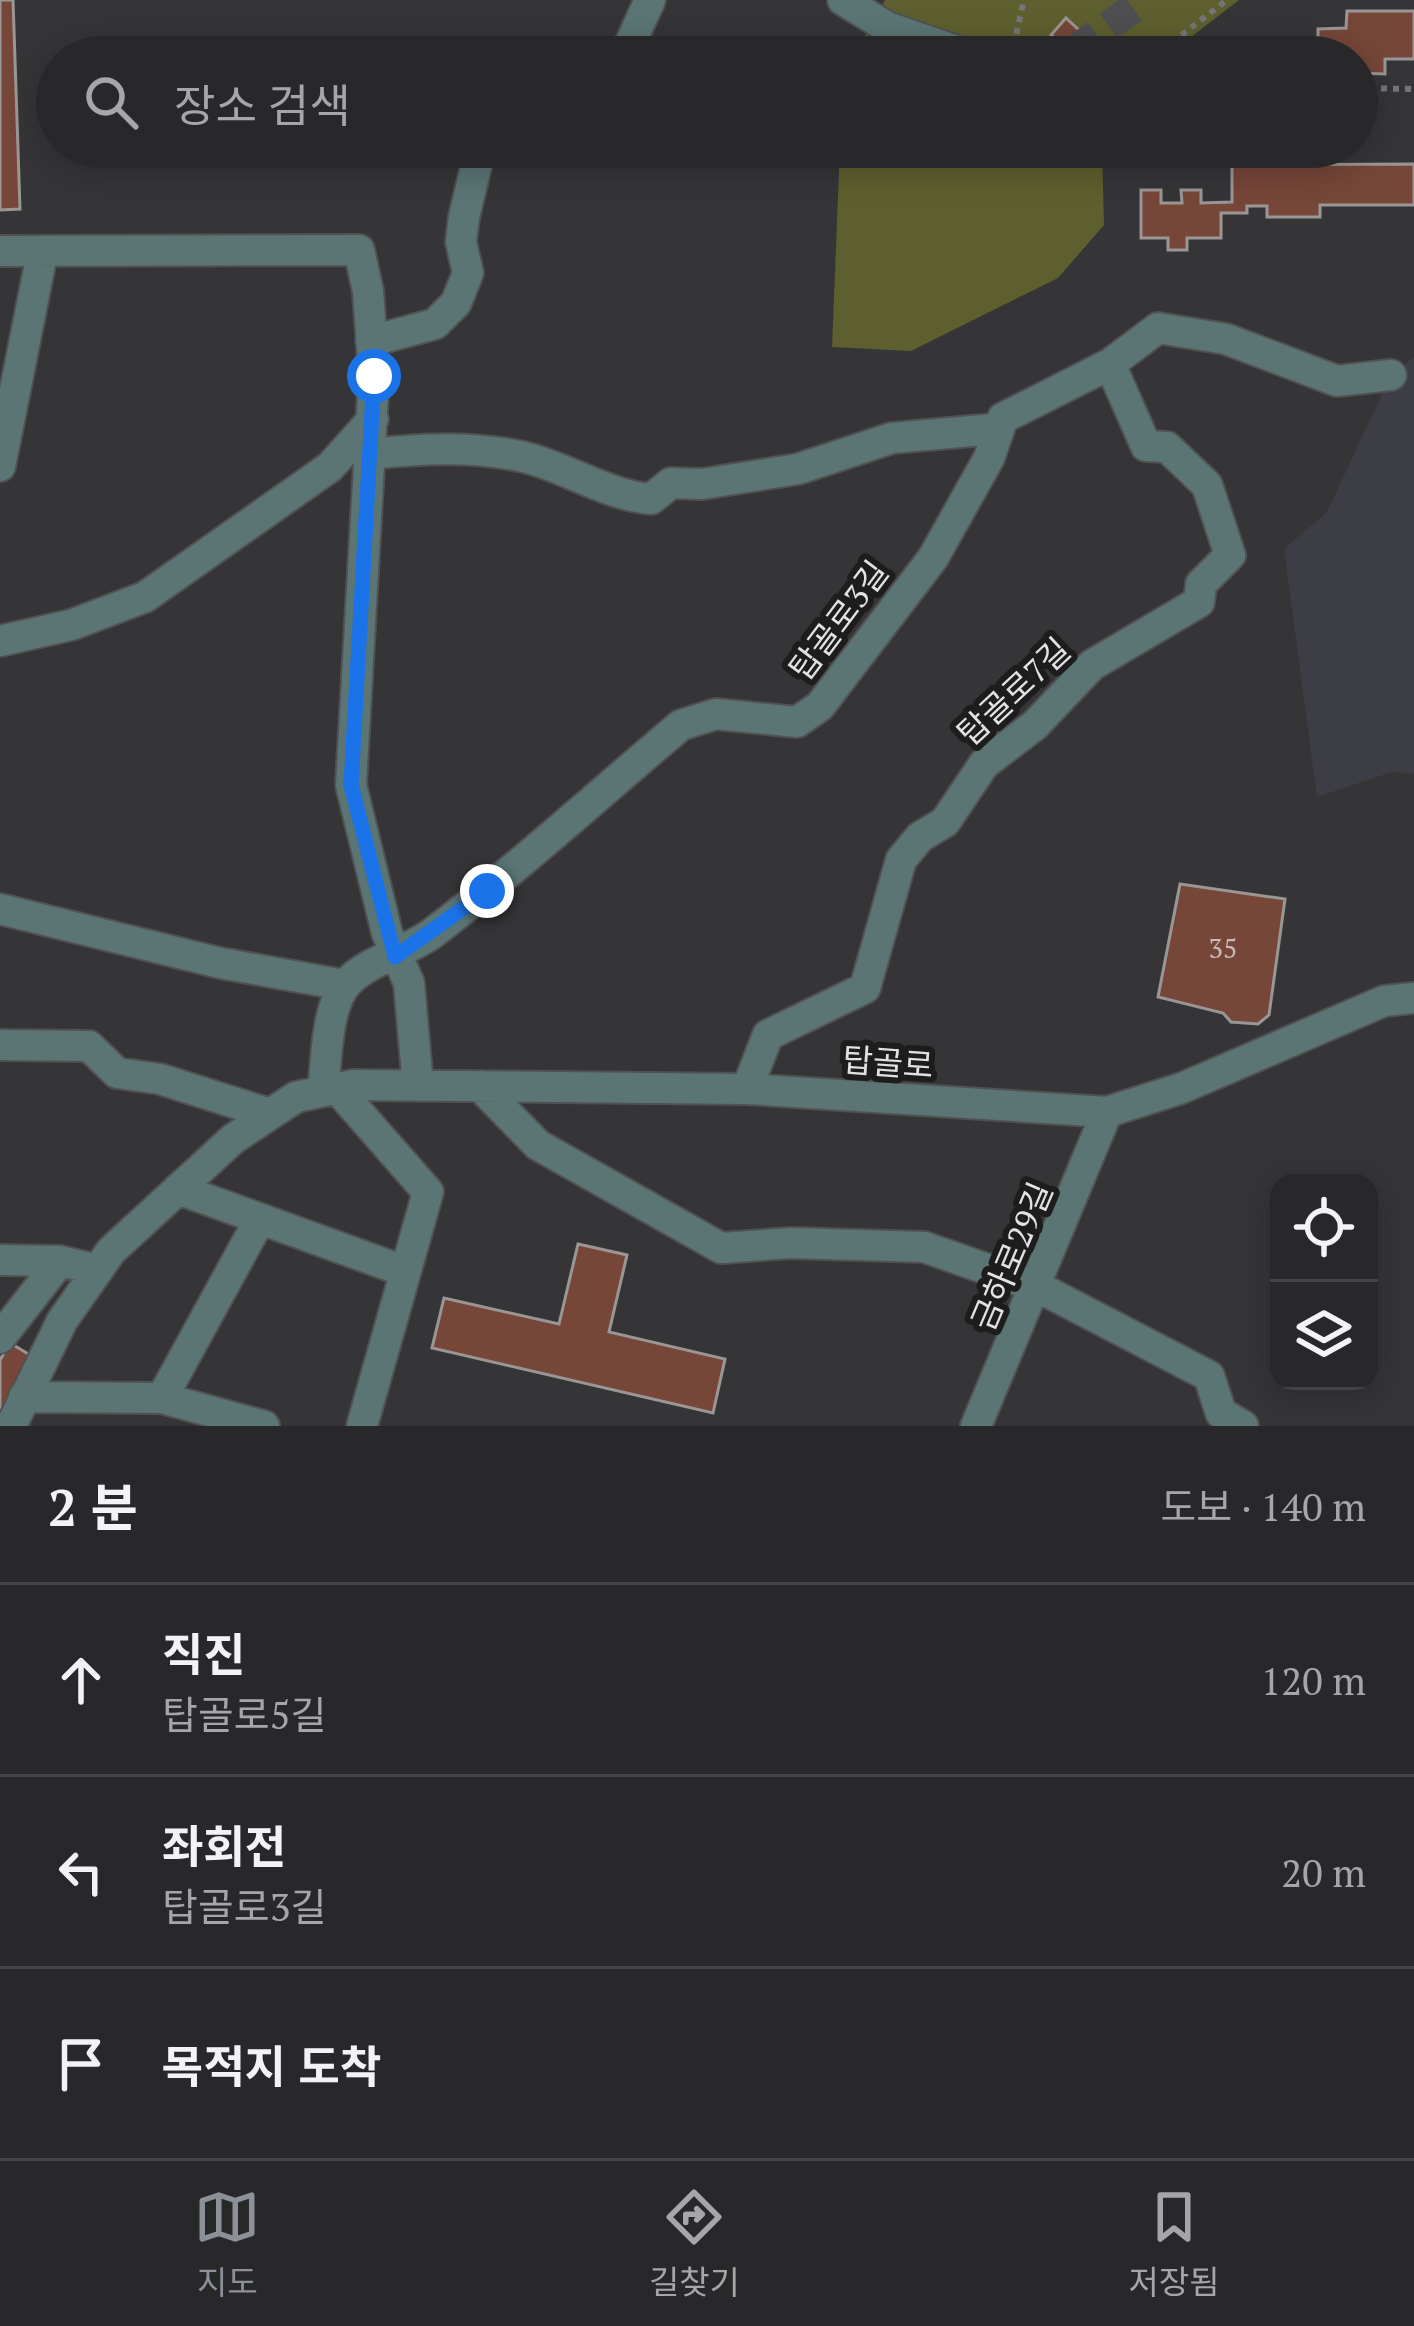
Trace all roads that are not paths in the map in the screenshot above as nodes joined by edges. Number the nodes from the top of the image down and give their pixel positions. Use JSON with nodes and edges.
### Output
{"nodes":[{"id":1,"x":650,"y":0,"type":"edge"},
{"id":2,"x":843,"y":0,"type":"edge"},
{"id":3,"x":634,"y":36,"type":"edge"},
{"id":4,"x":913,"y":36,"type":"edge"},
{"id":5,"x":476,"y":168,"type":"edge"},
{"id":6,"x":0,"y":251,"type":"edge"},
{"id":7,"x":42,"y":254,"type":"junction"},
{"id":8,"x":371,"y":341,"type":"junction"},
{"id":9,"x":1110,"y":364,"type":"junction"},
{"id":10,"x":1391,"y":375,"type":"dead end"},
{"id":11,"x":373,"y":419,"type":"junction"},
{"id":12,"x":995,"y":429,"type":"junction"},
{"id":13,"x":372,"y":454,"type":"junction"},
{"id":14,"x":0,"y":466,"type":"edge"},
{"id":15,"x":0,"y":640,"type":"edge"},
{"id":16,"x":0,"y":909,"type":"edge"},
{"id":17,"x":395,"y":957,"type":"junction"},
{"id":18,"x":344,"y":985,"type":"junction"},
{"id":19,"x":1414,"y":998,"type":"edge"},
{"id":20,"x":0,"y":1045,"type":"edge"},
{"id":21,"x":418,"y":1086,"type":"junction"},
{"id":22,"x":480,"y":1086,"type":"junction"},
{"id":23,"x":330,"y":1088,"type":"junction"},
{"id":24,"x":747,"y":1089,"type":"junction"},
{"id":25,"x":1107,"y":1112,"type":"junction"},
{"id":26,"x":271,"y":1114,"type":"junction"},
{"id":27,"x":178,"y":1189,"type":"junction"},
{"id":28,"x":260,"y":1219,"type":"junction"},
{"id":29,"x":0,"y":1260,"type":"edge"},
{"id":30,"x":60,"y":1261,"type":"junction"},
{"id":31,"x":98,"y":1270,"type":"junction"},
{"id":32,"x":404,"y":1271,"type":"junction"},
{"id":33,"x":1038,"y":1287,"type":"junction"},
{"id":34,"x":0,"y":1338,"type":"edge"},
{"id":35,"x":162,"y":1397,"type":"junction"},
{"id":36,"x":16,"y":1418,"type":"edge"},
{"id":37,"x":264,"y":1426,"type":"edge"},
{"id":38,"x":362,"y":1426,"type":"edge"},
{"id":39,"x":976,"y":1426,"type":"edge"},
{"id":40,"x":1244,"y":1426,"type":"edge"}],
"edges":[{"from":1,"to":3,"type":"street"},
{"from":2,"to":4,"type":"street"},
{"from":5,"to":8,"type":"street"},
{"from":6,"to":7,"type":"street"},
{"from":7,"to":8,"type":"street"},
{"from":7,"to":14,"type":"street"},
{"from":8,"to":11,"type":"street"},
{"from":9,"to":10,"type":"street"},
{"from":9,"to":12,"type":"street"},
{"from":9,"to":24,"type":"street","name":"탑골로7길"},
{"from":11,"to":13,"type":"street"},
{"from":11,"to":15,"type":"street"},
{"from":12,"to":13,"type":"street"},
{"from":12,"to":17,"type":"street","name":"탑골로3길"},
{"from":13,"to":17,"type":"street"},
{"from":16,"to":18,"type":"street"},
{"from":17,"to":18,"type":"street","name":"탑골로3길"},
{"from":17,"to":21,"type":"street"},
{"from":18,"to":23,"type":"street"},
{"from":19,"to":25,"type":"street","name":"탑골로"},
{"from":20,"to":26,"type":"street"},
{"from":21,"to":22,"type":"street","name":"탑골로"},
{"from":21,"to":23,"type":"street","name":"탑골로"},
{"from":22,"to":24,"type":"street","name":"탑골로"},
{"from":22,"to":33,"type":"street"},
{"from":23,"to":26,"type":"street","name":"탑골로"},
{"from":23,"to":32,"type":"street"},
{"from":24,"to":25,"type":"street","name":"탑골로"},
{"from":25,"to":33,"type":"street","name":"금하로29길"},
{"from":26,"to":27,"type":"street","name":"탑골로"},
{"from":27,"to":28,"type":"street"},
{"from":27,"to":31,"type":"street","name":"탑골로"},
{"from":28,"to":32,"type":"street"},
{"from":28,"to":35,"type":"street"},
{"from":29,"to":30,"type":"street"},
{"from":30,"to":31,"type":"street"},
{"from":30,"to":34,"type":"street"},
{"from":31,"to":36,"type":"street","name":"탑골로"},
{"from":32,"to":38,"type":"street"},
{"from":33,"to":39,"type":"street","name":"금하로29길"},
{"from":33,"to":40,"type":"street"},
{"from":35,"to":36,"type":"street"},
{"from":35,"to":37,"type":"street"}]}
